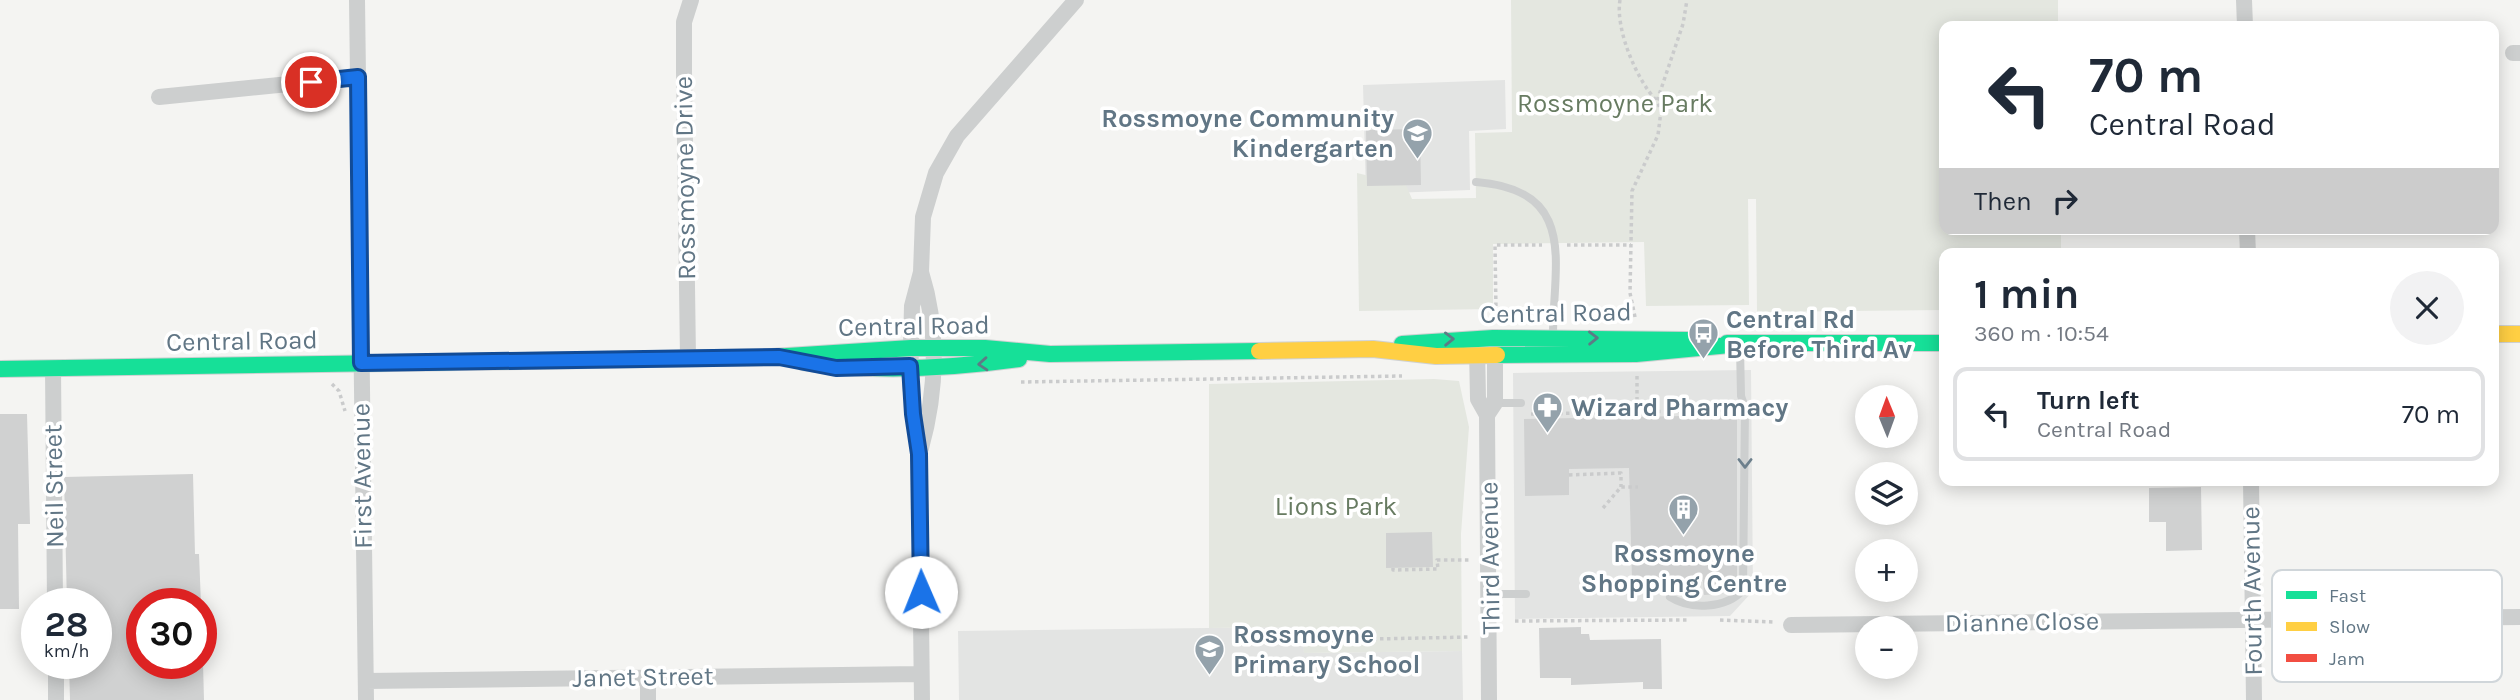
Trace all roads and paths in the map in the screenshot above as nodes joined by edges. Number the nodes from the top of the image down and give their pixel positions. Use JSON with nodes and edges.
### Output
{"nodes":[{"id":1,"x":357,"y":0,"type":"edge"},
{"id":2,"x":691,"y":0,"type":"edge"},
{"id":3,"x":1076,"y":0,"type":"edge"},
{"id":4,"x":1620,"y":0,"type":"edge"},
{"id":5,"x":1687,"y":0,"type":"edge"},
{"id":6,"x":2244,"y":0,"type":"edge"},
{"id":7,"x":2245,"y":21,"type":"edge"},
{"id":8,"x":358,"y":77,"type":"junction"},
{"id":9,"x":159,"y":97,"type":"dead end"},
{"id":10,"x":1657,"y":102,"type":"junction"},
{"id":11,"x":1476,"y":182,"type":"dead end"},
{"id":12,"x":1557,"y":245,"type":"junction"},
{"id":13,"x":1631,"y":245,"type":"junction"},
{"id":14,"x":921,"y":272,"type":"junction"},
{"id":15,"x":1543,"y":313,"type":"dead end"},
{"id":16,"x":1635,"y":320,"type":"dead end"},
{"id":17,"x":2499,"y":334,"type":"edge"},
{"id":18,"x":2520,"y":334,"type":"edge"},
{"id":19,"x":1553,"y":338,"type":"junction"},
{"id":20,"x":1476,"y":339,"type":"junction"},
{"id":21,"x":1495,"y":339,"type":"junction"},
{"id":22,"x":1939,"y":343,"type":"edge"},
{"id":23,"x":1740,"y":344,"type":"junction"},
{"id":24,"x":911,"y":348,"type":"junction"},
{"id":25,"x":933,"y":348,"type":"junction"},
{"id":26,"x":1373,"y":349,"type":"junction"},
{"id":27,"x":1050,"y":354,"type":"junction"},
{"id":28,"x":1477,"y":356,"type":"junction"},
{"id":29,"x":1495,"y":356,"type":"junction"},
{"id":30,"x":779,"y":357,"type":"junction"},
{"id":31,"x":688,"y":358,"type":"junction"},
{"id":32,"x":361,"y":363,"type":"junction"},
{"id":33,"x":1636,"y":364,"type":"dead end"},
{"id":34,"x":910,"y":366,"type":"junction"},
{"id":35,"x":933,"y":366,"type":"junction"},
{"id":36,"x":53,"y":368,"type":"junction"},
{"id":37,"x":0,"y":369,"type":"edge"},
{"id":38,"x":326,"y":380,"type":"dead end"},
{"id":39,"x":1521,"y":403,"type":"dead end"},
{"id":40,"x":1491,"y":409,"type":"junction"},
{"id":41,"x":1736,"y":410,"type":"dead end"},
{"id":42,"x":1637,"y":412,"type":"junction"},
{"id":43,"x":1518,"y":414,"type":"dead end"},
{"id":44,"x":345,"y":424,"type":"dead end"},
{"id":45,"x":919,"y":454,"type":"junction"},
{"id":46,"x":1569,"y":475,"type":"dead end"},
{"id":47,"x":2250,"y":486,"type":"edge"},
{"id":48,"x":1621,"y":487,"type":"junction"},
{"id":49,"x":1639,"y":487,"type":"dead end"},
{"id":50,"x":1603,"y":508,"type":"dead end"},
{"id":51,"x":1471,"y":560,"type":"dead end"},
{"id":52,"x":1393,"y":568,"type":"dead end"},
{"id":53,"x":55,"y":588,"type":"edge"},
{"id":54,"x":1490,"y":594,"type":"junction"},
{"id":55,"x":1526,"y":594,"type":"dead end"},
{"id":56,"x":1670,"y":597,"type":"dead end"},
{"id":57,"x":2502,"y":617,"type":"edge"},
{"id":58,"x":2520,"y":617,"type":"edge"},
{"id":59,"x":1697,"y":620,"type":"dead end"},
{"id":60,"x":1711,"y":620,"type":"dead end"},
{"id":61,"x":2253,"y":620,"type":"junction"},
{"id":62,"x":2272,"y":620,"type":"edge"},
{"id":63,"x":1515,"y":621,"type":"dead end"},
{"id":64,"x":1791,"y":625,"type":"joint"},
{"id":65,"x":1472,"y":637,"type":"dead end"},
{"id":66,"x":1275,"y":641,"type":"dead end"},
{"id":67,"x":921,"y":674,"type":"junction"},
{"id":68,"x":648,"y":677,"type":"junction"},
{"id":69,"x":56,"y":679,"type":"edge"},
{"id":70,"x":366,"y":681,"type":"junction"},
{"id":71,"x":56,"y":700,"type":"edge"},
{"id":72,"x":366,"y":700,"type":"edge"},
{"id":73,"x":648,"y":700,"type":"edge"},
{"id":74,"x":922,"y":700,"type":"edge"},
{"id":75,"x":1489,"y":700,"type":"edge"},
{"id":76,"x":2254,"y":700,"type":"edge"}],
"edges":[{"from":1,"to":8,"type":"street","name":"First Avenue"},
{"from":2,"to":31,"type":"street","name":"Rossmoyne Drive"},
{"from":3,"to":14,"type":"street"},
{"from":4,"to":10,"type":"path"},
{"from":5,"to":10,"type":"path"},
{"from":6,"to":7,"type":"street"},
{"from":8,"to":9,"type":"street"},
{"from":8,"to":32,"type":"street","name":"First Avenue"},
{"from":10,"to":13,"type":"path"},
{"from":11,"to":12,"type":"lane"},
{"from":12,"to":13,"type":"path"},
{"from":12,"to":15,"type":"path"},
{"from":12,"to":19,"type":"lane"},
{"from":13,"to":16,"type":"path"},
{"from":14,"to":24,"type":"street"},
{"from":14,"to":25,"type":"street"},
{"from":17,"to":18,"type":"street"},
{"from":19,"to":21,"type":"street","name":"Central Road"},
{"from":19,"to":23,"type":"street","name":"Central Road","one_way":true},
{"from":20,"to":21,"type":"street","name":"Central Road"},
{"from":26,"to":20,"type":"street","name":"Central Road","one_way":true},
{"from":20,"to":28,"type":"street","name":"Third Avenue"},
{"from":21,"to":29,"type":"street","name":"Third Avenue"},
{"from":22,"to":23,"type":"street","name":"Central Road"},
{"from":23,"to":29,"type":"street","name":"Central Road"},
{"from":23,"to":56,"type":"lane","one_way":true},
{"from":24,"to":25,"type":"street","name":"Central Road"},
{"from":24,"to":30,"type":"street","name":"Central Road"},
{"from":24,"to":34,"type":"street"},
{"from":25,"to":27,"type":"street","name":"Central Road"},
{"from":25,"to":35,"type":"street"},
{"from":26,"to":27,"type":"street","name":"Central Road"},
{"from":26,"to":28,"type":"street","name":"Central Road"},
{"from":27,"to":35,"type":"street","name":"Central Road","one_way":true},
{"from":28,"to":29,"type":"street","name":"Central Road"},
{"from":28,"to":40,"type":"street","name":"Third Avenue"},
{"from":29,"to":40,"type":"street","name":"Third Avenue"},
{"from":30,"to":31,"type":"street","name":"Central Road"},
{"from":30,"to":34,"type":"street","name":"Central Road"},
{"from":31,"to":32,"type":"street","name":"Central Road"},
{"from":32,"to":36,"type":"street","name":"Central Road"},
{"from":32,"to":70,"type":"street","name":"First Avenue"},
{"from":33,"to":42,"type":"path"},
{"from":34,"to":35,"type":"street","name":"Central Road"},
{"from":34,"to":45,"type":"street"},
{"from":35,"to":45,"type":"street"},
{"from":36,"to":37,"type":"street","name":"Central Road"},
{"from":36,"to":53,"type":"street","name":"Neil Street"},
{"from":38,"to":44,"type":"path"},
{"from":39,"to":40,"type":"lane"},
{"from":40,"to":54,"type":"street","name":"Third Avenue"},
{"from":41,"to":42,"type":"path"},
{"from":42,"to":43,"type":"path"},
{"from":45,"to":67,"type":"street"},
{"from":46,"to":48,"type":"path"},
{"from":47,"to":61,"type":"street","name":"Fourth Avenue"},
{"from":48,"to":49,"type":"path"},
{"from":48,"to":50,"type":"path"},
{"from":51,"to":52,"type":"path"},
{"from":54,"to":55,"type":"lane"},
{"from":54,"to":75,"type":"street","name":"Third Avenue"},
{"from":57,"to":58,"type":"street","name":"Dianne Close"},
{"from":59,"to":63,"type":"path"},
{"from":60,"to":64,"type":"path"},
{"from":61,"to":62,"type":"street","name":"Dianne Close"},
{"from":61,"to":64,"type":"street","name":"Dianne Close"},
{"from":61,"to":76,"type":"street","name":"Fourth Avenue"},
{"from":65,"to":66,"type":"path"},
{"from":67,"to":68,"type":"street","name":"Janet Street"},
{"from":67,"to":74,"type":"street"},
{"from":68,"to":70,"type":"street","name":"Janet Street"},
{"from":68,"to":73,"type":"street"},
{"from":69,"to":71,"type":"street"},
{"from":70,"to":72,"type":"street","name":"First Avenue"}]}
